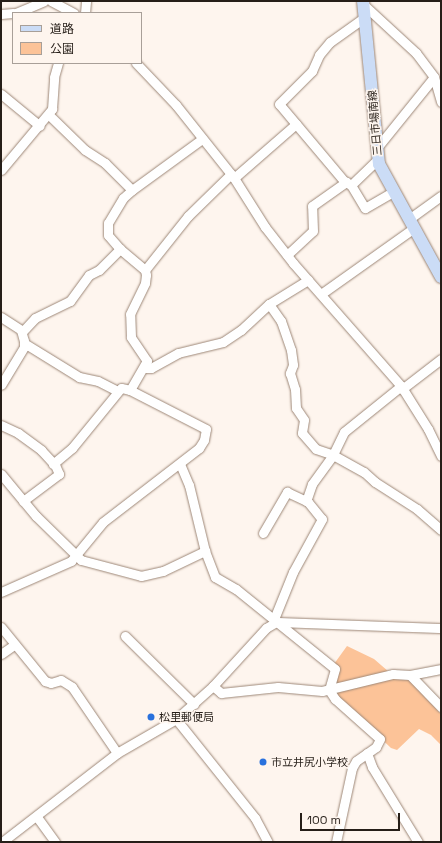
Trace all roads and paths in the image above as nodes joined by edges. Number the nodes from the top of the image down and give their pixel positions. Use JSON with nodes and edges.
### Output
{"nodes":[{"id":1,"x":44,"y":1,"type":"edge"},
{"id":2,"x":51,"y":1,"type":"edge"},
{"id":3,"x":86,"y":1,"type":"edge"},
{"id":4,"x":363,"y":3,"type":"edge"},
{"id":5,"x":16,"y":12,"type":"edge"},
{"id":6,"x":72,"y":12,"type":"edge"},
{"id":7,"x":85,"y":12,"type":"edge"},
{"id":8,"x":12,"y":13,"type":"edge"},
{"id":9,"x":1,"y":14,"type":"edge"},
{"id":10,"x":365,"y":17,"type":"junction"},
{"id":11,"x":58,"y":64,"type":"edge"},
{"id":12,"x":137,"y":64,"type":"edge"},
{"id":13,"x":434,"y":77,"type":"junction"},
{"id":14,"x":1,"y":94,"type":"edge"},
{"id":15,"x":441,"y":102,"type":"edge"},
{"id":16,"x":49,"y":115,"type":"junction"},
{"id":17,"x":296,"y":124,"type":"junction"},
{"id":18,"x":40,"y":126,"type":"junction"},
{"id":19,"x":202,"y":139,"type":"junction"},
{"id":20,"x":377,"y":154,"type":"junction"},
{"id":21,"x":1,"y":170,"type":"edge"},
{"id":22,"x":232,"y":176,"type":"junction"},
{"id":23,"x":349,"y":183,"type":"junction"},
{"id":24,"x":132,"y":190,"type":"junction"},
{"id":25,"x":394,"y":191,"type":"junction"},
{"id":26,"x":441,"y":196,"type":"edge"},
{"id":27,"x":412,"y":223,"type":"junction"},
{"id":28,"x":120,"y":249,"type":"junction"},
{"id":29,"x":287,"y":254,"type":"junction"},
{"id":30,"x":145,"y":270,"type":"junction"},
{"id":31,"x":441,"y":277,"type":"edge"},
{"id":32,"x":308,"y":280,"type":"junction"},
{"id":33,"x":321,"y":294,"type":"junction"},
{"id":34,"x":269,"y":304,"type":"junction"},
{"id":35,"x":1,"y":318,"type":"edge"},
{"id":36,"x":22,"y":332,"type":"junction"},
{"id":37,"x":24,"y":343,"type":"junction"},
{"id":38,"x":441,"y":359,"type":"edge"},
{"id":39,"x":145,"y":368,"type":"junction"},
{"id":40,"x":1,"y":385,"type":"edge"},
{"id":41,"x":401,"y":387,"type":"junction"},
{"id":42,"x":130,"y":390,"type":"junction"},
{"id":43,"x":118,"y":391,"type":"junction"},
{"id":44,"x":2,"y":427,"type":"edge"},
{"id":45,"x":333,"y":455,"type":"junction"},
{"id":46,"x":441,"y":456,"type":"edge"},
{"id":47,"x":53,"y":464,"type":"junction"},
{"id":48,"x":180,"y":464,"type":"junction"},
{"id":49,"x":1,"y":475,"type":"edge"},
{"id":50,"x":23,"y":501,"type":"junction"},
{"id":51,"x":306,"y":501,"type":"junction"},
{"id":52,"x":441,"y":530,"type":"edge"},
{"id":53,"x":263,"y":533,"type":"dead end"},
{"id":54,"x":205,"y":551,"type":"junction"},
{"id":55,"x":76,"y":556,"type":"junction"},
{"id":56,"x":1,"y":592,"type":"edge"},
{"id":57,"x":275,"y":620,"type":"junction"},
{"id":58,"x":1,"y":627,"type":"edge"},
{"id":59,"x":441,"y":628,"type":"edge"},
{"id":60,"x":125,"y":636,"type":"dead end"},
{"id":61,"x":14,"y":645,"type":"junction"},
{"id":62,"x":1,"y":654,"type":"edge"},
{"id":63,"x":441,"y":669,"type":"edge"},
{"id":64,"x":410,"y":675,"type":"junction"},
{"id":65,"x":213,"y":686,"type":"junction"},
{"id":66,"x":329,"y":690,"type":"junction"},
{"id":67,"x":194,"y":704,"type":"junction"},
{"id":68,"x":441,"y":707,"type":"edge"},
{"id":69,"x":176,"y":718,"type":"junction"},
{"id":70,"x":117,"y":753,"type":"junction"},
{"id":71,"x":367,"y":754,"type":"junction"},
{"id":72,"x":37,"y":817,"type":"junction"},
{"id":73,"x":2,"y":842,"type":"edge"},
{"id":74,"x":55,"y":842,"type":"edge"},
{"id":75,"x":268,"y":842,"type":"edge"},
{"id":76,"x":336,"y":842,"type":"edge"},
{"id":77,"x":418,"y":842,"type":"edge"}],
"edges":[{"from":1,"to":5,"type":"street"},
{"from":2,"to":6,"type":"street"},
{"from":3,"to":7,"type":"street"},
{"from":4,"to":10,"type":"main road","name":"三日市場南線"},
{"from":4,"to":13,"type":"street"},
{"from":8,"to":9,"type":"street"},
{"from":10,"to":17,"type":"street"},
{"from":10,"to":20,"type":"main road","name":"三日市場南線"},
{"from":11,"to":16,"type":"street"},
{"from":12,"to":19,"type":"street"},
{"from":13,"to":15,"type":"street"},
{"from":13,"to":20,"type":"street"},
{"from":14,"to":18,"type":"street"},
{"from":16,"to":18,"type":"street"},
{"from":16,"to":24,"type":"street"},
{"from":17,"to":22,"type":"street"},
{"from":17,"to":23,"type":"street"},
{"from":18,"to":21,"type":"street"},
{"from":19,"to":22,"type":"street"},
{"from":19,"to":24,"type":"street"},
{"from":20,"to":23,"type":"street"},
{"from":20,"to":25,"type":"main road","name":"三日市場南線"},
{"from":22,"to":29,"type":"street"},
{"from":22,"to":30,"type":"street"},
{"from":23,"to":25,"type":"street"},
{"from":23,"to":29,"type":"street"},
{"from":24,"to":28,"type":"street"},
{"from":25,"to":27,"type":"main road","name":"三日市場南線"},
{"from":26,"to":27,"type":"street"},
{"from":27,"to":31,"type":"main road","name":"三日市場南線"},
{"from":27,"to":33,"type":"street"},
{"from":28,"to":30,"type":"street"},
{"from":28,"to":36,"type":"street"},
{"from":29,"to":32,"type":"street"},
{"from":30,"to":39,"type":"street"},
{"from":32,"to":33,"type":"street"},
{"from":32,"to":34,"type":"street"},
{"from":33,"to":41,"type":"street"},
{"from":34,"to":39,"type":"street"},
{"from":34,"to":45,"type":"street"},
{"from":35,"to":36,"type":"street"},
{"from":36,"to":37,"type":"street"},
{"from":37,"to":40,"type":"street"},
{"from":37,"to":43,"type":"street"},
{"from":38,"to":41,"type":"street"},
{"from":39,"to":42,"type":"street"},
{"from":41,"to":45,"type":"street"},
{"from":41,"to":46,"type":"street"},
{"from":42,"to":43,"type":"street"},
{"from":42,"to":48,"type":"street"},
{"from":43,"to":47,"type":"street"},
{"from":44,"to":47,"type":"street"},
{"from":45,"to":51,"type":"street"},
{"from":45,"to":52,"type":"street"},
{"from":47,"to":50,"type":"street"},
{"from":48,"to":54,"type":"street"},
{"from":48,"to":55,"type":"street"},
{"from":49,"to":50,"type":"street"},
{"from":50,"to":55,"type":"street"},
{"from":51,"to":53,"type":"street"},
{"from":51,"to":57,"type":"street"},
{"from":54,"to":55,"type":"street"},
{"from":54,"to":57,"type":"street"},
{"from":55,"to":56,"type":"street"},
{"from":57,"to":59,"type":"street"},
{"from":57,"to":65,"type":"street"},
{"from":57,"to":66,"type":"street"},
{"from":58,"to":61,"type":"street"},
{"from":60,"to":67,"type":"street"},
{"from":61,"to":62,"type":"street"},
{"from":61,"to":70,"type":"street"},
{"from":63,"to":64,"type":"street"},
{"from":64,"to":66,"type":"street"},
{"from":64,"to":68,"type":"street"},
{"from":65,"to":66,"type":"street"},
{"from":65,"to":67,"type":"street"},
{"from":66,"to":71,"type":"street"},
{"from":67,"to":69,"type":"street"},
{"from":69,"to":70,"type":"street"},
{"from":69,"to":75,"type":"street"},
{"from":70,"to":72,"type":"street"},
{"from":71,"to":76,"type":"street"},
{"from":71,"to":77,"type":"street"},
{"from":72,"to":73,"type":"street"},
{"from":72,"to":74,"type":"street"}]}
